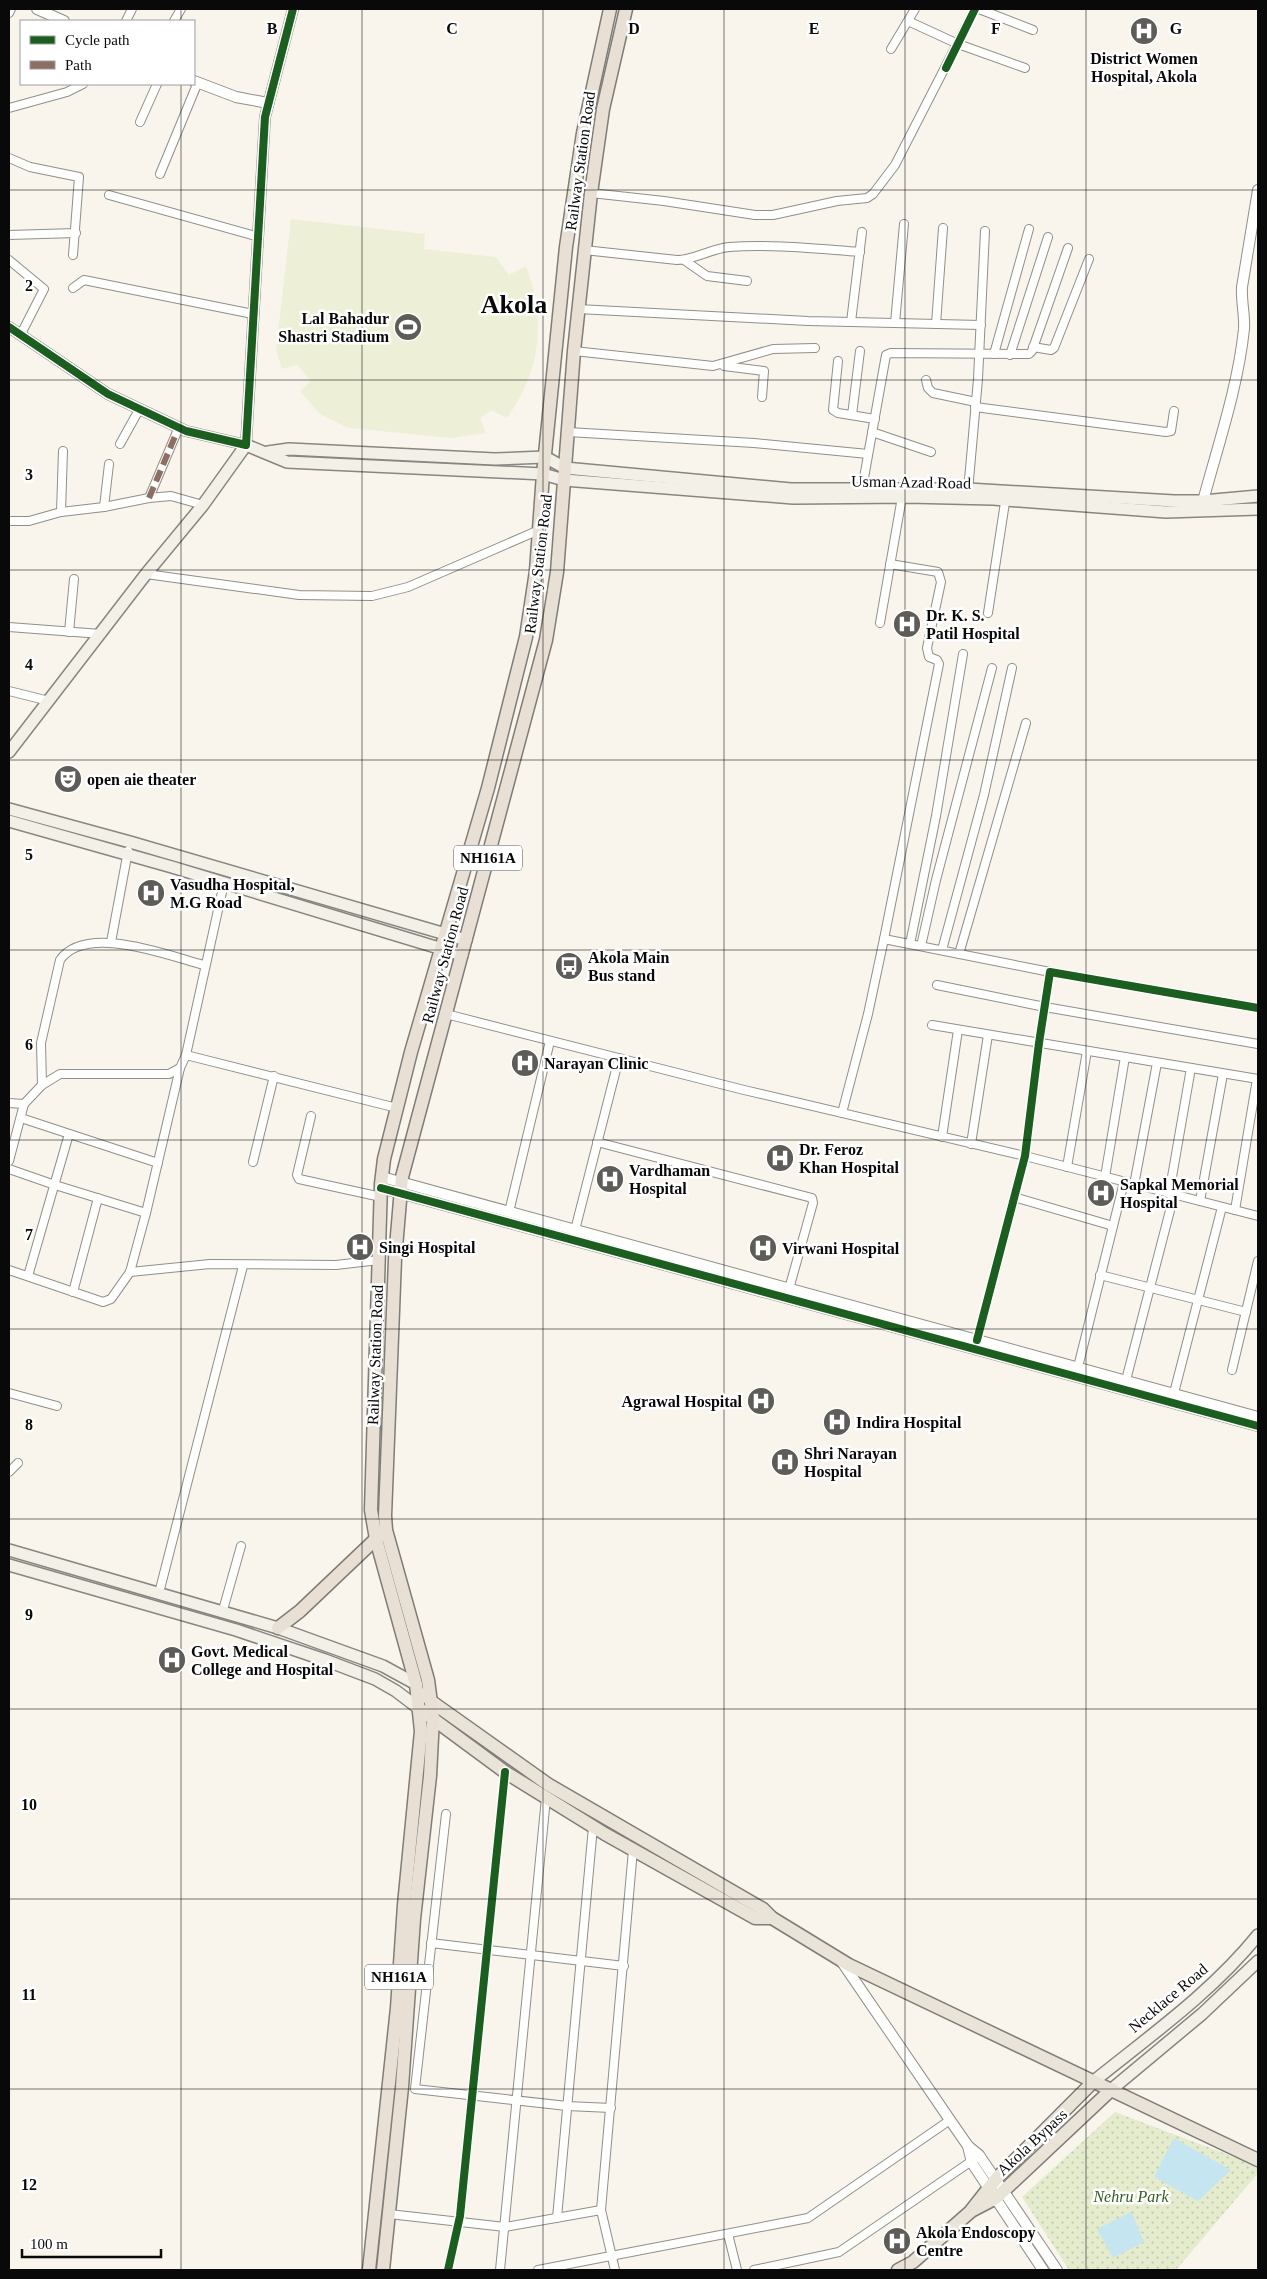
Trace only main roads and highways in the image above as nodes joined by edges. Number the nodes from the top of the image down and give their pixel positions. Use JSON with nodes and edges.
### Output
{"nodes":[{"id":1,"x":610,"y":9,"type":"edge"},
{"id":2,"x":626,"y":9,"type":"edge"},
{"id":3,"x":268,"y":452,"type":"junction"},
{"id":4,"x":424,"y":456,"type":"junction"},
{"id":5,"x":545,"y":457,"type":"junction"},
{"id":6,"x":423,"y":468,"type":"junction"},
{"id":7,"x":543,"y":474,"type":"junction"},
{"id":8,"x":565,"y":474,"type":"junction"},
{"id":9,"x":967,"y":494,"type":"junction"},
{"id":10,"x":1006,"y":496,"type":"junction"},
{"id":11,"x":1258,"y":496,"type":"edge"},
{"id":12,"x":1258,"y":509,"type":"edge"},
{"id":13,"x":9,"y":752,"type":"edge"},
{"id":14,"x":9,"y":809,"type":"edge"},
{"id":15,"x":9,"y":821,"type":"edge"},
{"id":16,"x":445,"y":934,"type":"junction"},
{"id":17,"x":466,"y":940,"type":"junction"},
{"id":18,"x":440,"y":949,"type":"junction"},
{"id":19,"x":462,"y":955,"type":"junction"},
{"id":20,"x":386,"y":1530,"type":"junction"},
{"id":21,"x":376,"y":1539,"type":"junction"},
{"id":22,"x":9,"y":1550,"type":"edge"},
{"id":23,"x":9,"y":1564,"type":"edge"},
{"id":24,"x":278,"y":1628,"type":"junction"},
{"id":25,"x":416,"y":1684,"type":"junction"},
{"id":26,"x":432,"y":1702,"type":"junction"},
{"id":27,"x":421,"y":1710,"type":"junction"},
{"id":28,"x":433,"y":1718,"type":"junction"},
{"id":29,"x":772,"y":1918,"type":"junction"},
{"id":30,"x":1258,"y":1935,"type":"edge"},
{"id":31,"x":1258,"y":1961,"type":"edge"},
{"id":32,"x":1094,"y":2081,"type":"junction"},
{"id":33,"x":1112,"y":2089,"type":"junction"},
{"id":34,"x":1258,"y":2160,"type":"edge"},
{"id":35,"x":970,"y":2212,"type":"junction"},
{"id":36,"x":369,"y":2270,"type":"edge"},
{"id":37,"x":383,"y":2270,"type":"edge"},
{"id":38,"x":898,"y":2270,"type":"edge"}],
"edges":[{"from":1,"to":5,"type":"highway","name":"Railway Station Road","number":"NH161A"},
{"from":2,"to":8,"type":"highway","name":"Railway Station Road","number":"NH161A"},
{"from":3,"to":4,"type":"main road"},
{"from":3,"to":6,"type":"main road"},
{"from":3,"to":13,"type":"main road"},
{"from":4,"to":5,"type":"main road"},
{"from":4,"to":6,"type":"main road"},
{"from":5,"to":7,"type":"highway","name":"Railway Station Road","number":"NH161A"},
{"from":5,"to":8,"type":"main road"},
{"from":6,"to":7,"type":"main road"},
{"from":7,"to":8,"type":"main road"},
{"from":7,"to":16,"type":"highway","name":"Railway Station Road","number":"NH161A"},
{"from":8,"to":9,"type":"main road","name":"Usman Azad Road"},
{"from":8,"to":9,"type":"main road","name":"Usman Azad Road"},
{"from":8,"to":17,"type":"highway","name":"Railway Station Road","number":"NH161A"},
{"from":9,"to":10,"type":"main road","name":"Usman Azad Road"},
{"from":10,"to":11,"type":"main road","name":"Usman Azad Road"},
{"from":10,"to":12,"type":"main road","name":"Usman Azad Road"},
{"from":14,"to":16,"type":"main road"},
{"from":15,"to":18,"type":"main road"},
{"from":16,"to":17,"type":"main road"},
{"from":16,"to":18,"type":"highway","name":"Railway Station Road","number":"NH161A"},
{"from":17,"to":19,"type":"highway","name":"Railway Station Road","number":"NH161A"},
{"from":18,"to":19,"type":"main road"},
{"from":18,"to":21,"type":"highway","name":"Railway Station Road","number":"NH161A"},
{"from":19,"to":20,"type":"highway","name":"Railway Station Road","number":"NH161A"},
{"from":20,"to":21,"type":"highway"},
{"from":20,"to":26,"type":"highway","name":"Railway Station Road","number":"NH161A"},
{"from":21,"to":24,"type":"highway"},
{"from":21,"to":25,"type":"highway","name":"Railway Station Road","number":"NH161A"},
{"from":22,"to":24,"type":"main road"},
{"from":23,"to":27,"type":"main road"},
{"from":24,"to":25,"type":"main road"},
{"from":25,"to":26,"type":"main road"},
{"from":25,"to":27,"type":"highway","number":"NH161A"},
{"from":26,"to":28,"type":"highway","number":"NH161A"},
{"from":26,"to":29,"type":"main road"},
{"from":27,"to":28,"type":"main road"},
{"from":27,"to":36,"type":"highway","number":"NH161A"},
{"from":28,"to":29,"type":"main road"},
{"from":28,"to":37,"type":"highway","number":"NH161A"},
{"from":29,"to":32,"type":"main road"},
{"from":30,"to":32,"type":"main road","name":"Necklace Road"},
{"from":31,"to":33,"type":"main road"},
{"from":32,"to":33,"type":"main road"},
{"from":32,"to":35,"type":"main road","name":"Akola Bypass"},
{"from":33,"to":34,"type":"main road"},
{"from":33,"to":35,"type":"main road","name":"Akola Bypass"},
{"from":35,"to":38,"type":"main road","name":"Akola Bypass"}]}
